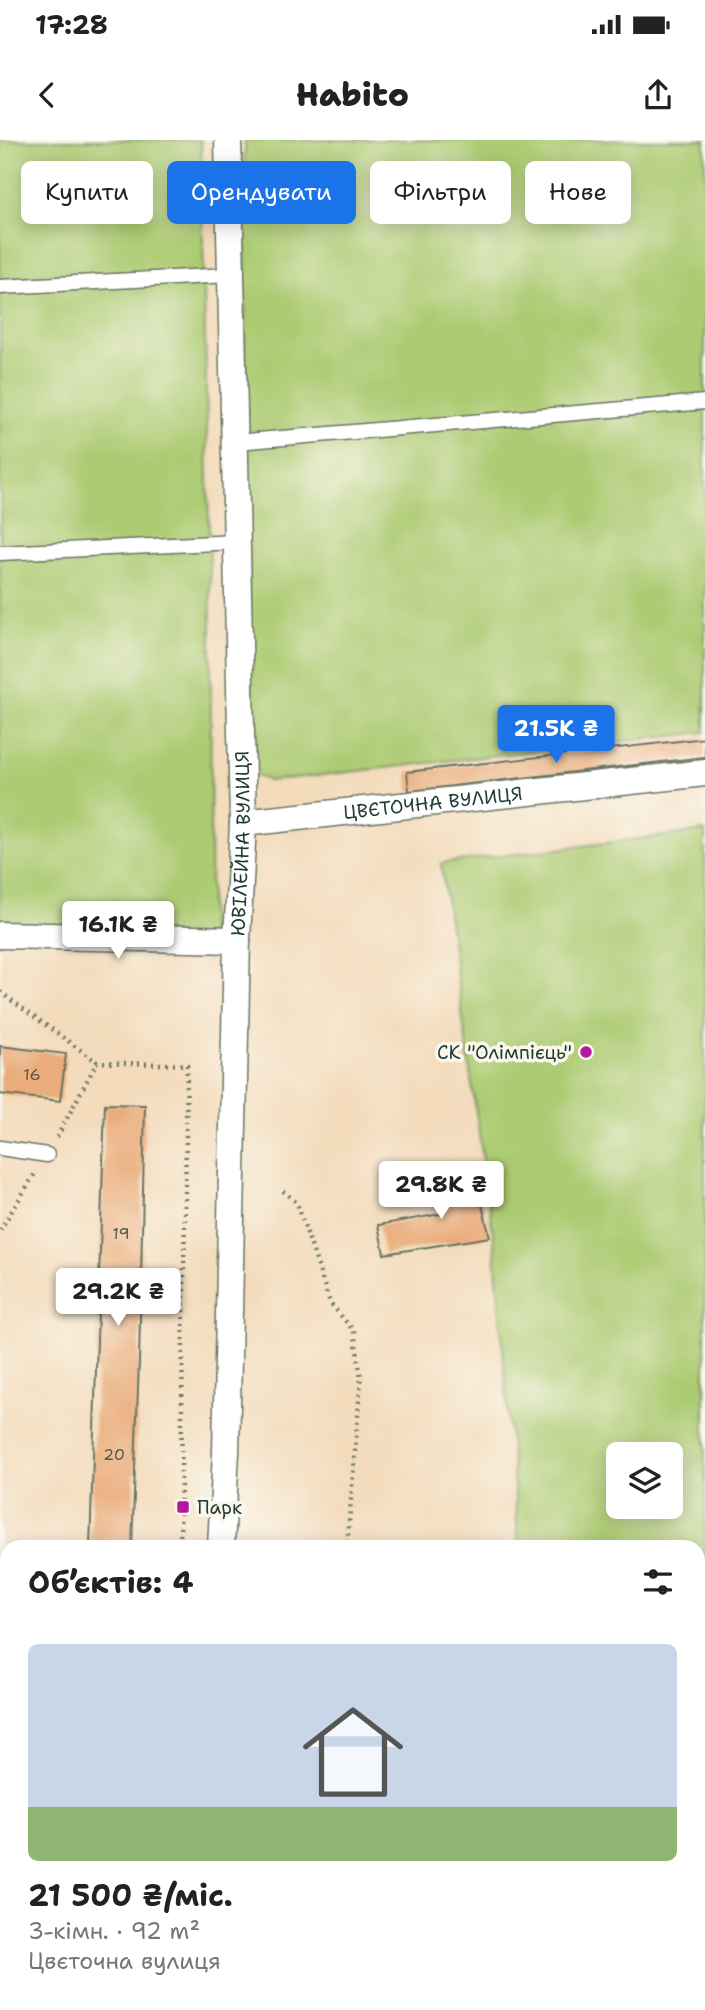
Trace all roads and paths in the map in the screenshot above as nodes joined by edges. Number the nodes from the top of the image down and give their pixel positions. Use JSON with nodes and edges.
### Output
{"nodes":[{"id":1,"x":228,"y":140,"type":"edge"},
{"id":2,"x":230,"y":275,"type":"junction"},
{"id":3,"x":0,"y":287,"type":"edge"},
{"id":4,"x":705,"y":402,"type":"edge"},
{"id":5,"x":236,"y":442,"type":"junction"},
{"id":6,"x":237,"y":542,"type":"junction"},
{"id":7,"x":0,"y":553,"type":"edge"},
{"id":8,"x":705,"y":773,"type":"edge"},
{"id":9,"x":243,"y":823,"type":"junction"},
{"id":10,"x":0,"y":935,"type":"edge"},
{"id":11,"x":237,"y":940,"type":"junction"},
{"id":12,"x":0,"y":992,"type":"edge"},
{"id":13,"x":97,"y":1062,"type":"junction"},
{"id":14,"x":0,"y":1148,"type":"edge"},
{"id":15,"x":47,"y":1155,"type":"junction"},
{"id":16,"x":282,"y":1191,"type":"dead end"},
{"id":17,"x":0,"y":1230,"type":"edge"},
{"id":18,"x":180,"y":1540,"type":"edge"},
{"id":19,"x":221,"y":1540,"type":"edge"},
{"id":20,"x":348,"y":1540,"type":"edge"}],
"edges":[{"from":1,"to":2,"type":"street","name":"ЮВІЛЕЙНА ВУЛИЦЯ"},
{"from":2,"to":3,"type":"lane"},
{"from":2,"to":5,"type":"street","name":"ЮВІЛЕЙНА ВУЛИЦЯ"},
{"from":4,"to":5,"type":"lane"},
{"from":5,"to":6,"type":"street","name":"ЮВІЛЕЙНА ВУЛИЦЯ"},
{"from":6,"to":7,"type":"lane"},
{"from":6,"to":9,"type":"street","name":"ЮВІЛЕЙНА ВУЛИЦЯ"},
{"from":8,"to":9,"type":"street","name":"ЦВЄТОЧНА ВУЛИЦЯ"},
{"from":9,"to":11,"type":"street","name":"ЮВІЛЕЙНА ВУЛИЦЯ"},
{"from":10,"to":11,"type":"street"},
{"from":11,"to":19,"type":"street","name":"ЮВІЛЕЙНА ВУЛИЦЯ"},
{"from":12,"to":13,"type":"path"},
{"from":13,"to":15,"type":"path"},
{"from":13,"to":18,"type":"path"},
{"from":14,"to":15,"type":"lane"},
{"from":15,"to":17,"type":"path"},
{"from":16,"to":20,"type":"path"}]}
